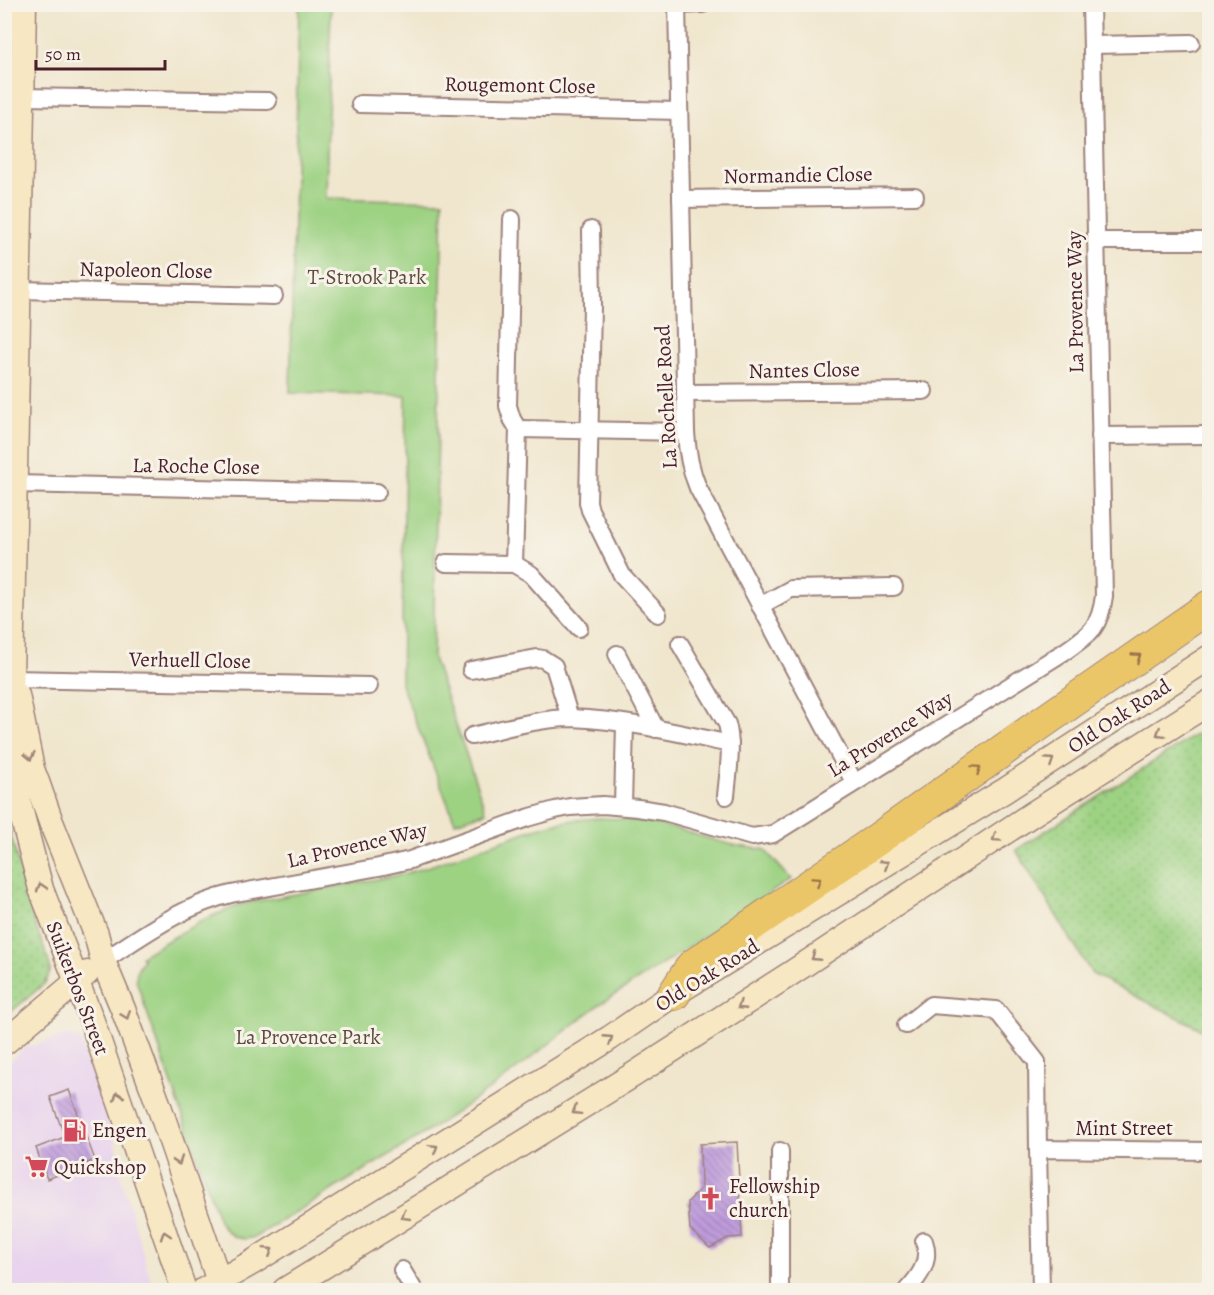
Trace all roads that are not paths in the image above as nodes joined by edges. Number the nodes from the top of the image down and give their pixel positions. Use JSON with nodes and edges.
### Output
{"nodes":[{"id":1,"x":24,"y":4,"type":"edge"},
{"id":2,"x":704,"y":4,"type":"edge"},
{"id":3,"x":1091,"y":4,"type":"edge"},
{"id":4,"x":677,"y":5,"type":"edge"},
{"id":5,"x":14,"y":33,"type":"edge"},
{"id":6,"x":1191,"y":44,"type":"dead end"},
{"id":7,"x":1092,"y":45,"type":"junction"},
{"id":8,"x":22,"y":98,"type":"junction"},
{"id":9,"x":268,"y":101,"type":"dead end"},
{"id":10,"x":360,"y":104,"type":"dead end"},
{"id":11,"x":679,"y":111,"type":"junction"},
{"id":12,"x":915,"y":196,"type":"dead end"},
{"id":13,"x":681,"y":199,"type":"junction"},
{"id":14,"x":512,"y":219,"type":"dead end"},
{"id":15,"x":591,"y":230,"type":"dead end"},
{"id":16,"x":1096,"y":241,"type":"junction"},
{"id":17,"x":1209,"y":241,"type":"edge"},
{"id":18,"x":18,"y":290,"type":"junction"},
{"id":19,"x":274,"y":296,"type":"dead end"},
{"id":20,"x":924,"y":391,"type":"dead end"},
{"id":21,"x":685,"y":393,"type":"junction"},
{"id":22,"x":518,"y":429,"type":"junction"},
{"id":23,"x":590,"y":430,"type":"junction"},
{"id":24,"x":686,"y":432,"type":"junction"},
{"id":25,"x":1209,"y":435,"type":"edge"},
{"id":26,"x":1100,"y":436,"type":"junction"},
{"id":27,"x":14,"y":484,"type":"junction"},
{"id":28,"x":377,"y":492,"type":"dead end"},
{"id":29,"x":446,"y":563,"type":"dead end"},
{"id":30,"x":514,"y":564,"type":"junction"},
{"id":31,"x":894,"y":587,"type":"dead end"},
{"id":32,"x":760,"y":606,"type":"junction"},
{"id":33,"x":1209,"y":606,"type":"edge"},
{"id":34,"x":8,"y":611,"type":"edge"},
{"id":35,"x":658,"y":614,"type":"dead end"},
{"id":36,"x":579,"y":628,"type":"dead end"},
{"id":37,"x":680,"y":644,"type":"dead end"},
{"id":38,"x":617,"y":654,"type":"dead end"},
{"id":39,"x":1209,"y":657,"type":"edge"},
{"id":40,"x":471,"y":670,"type":"dead end"},
{"id":41,"x":11,"y":679,"type":"junction"},
{"id":42,"x":369,"y":686,"type":"dead end"},
{"id":43,"x":1209,"y":702,"type":"edge"},
{"id":44,"x":570,"y":718,"type":"junction"},
{"id":45,"x":625,"y":724,"type":"junction"},
{"id":46,"x":656,"y":729,"type":"junction"},
{"id":47,"x":472,"y":736,"type":"dead end"},
{"id":48,"x":730,"y":744,"type":"junction"},
{"id":49,"x":854,"y":782,"type":"junction"},
{"id":50,"x":726,"y":796,"type":"dead end"},
{"id":51,"x":622,"y":806,"type":"junction"},
{"id":52,"x":103,"y":961,"type":"junction"},
{"id":53,"x":76,"y":981,"type":"junction"},
{"id":54,"x":674,"y":993,"type":"junction"},
{"id":55,"x":906,"y":1025,"type":"dead end"},
{"id":56,"x":4,"y":1043,"type":"edge"},
{"id":57,"x":1038,"y":1149,"type":"junction"},
{"id":58,"x":780,"y":1151,"type":"dead end"},
{"id":59,"x":1209,"y":1151,"type":"edge"},
{"id":60,"x":924,"y":1241,"type":"dead end"},
{"id":61,"x":402,"y":1270,"type":"dead end"},
{"id":62,"x":215,"y":1288,"type":"edge"},
{"id":63,"x":184,"y":1290,"type":"edge"},
{"id":64,"x":285,"y":1290,"type":"edge"},
{"id":65,"x":414,"y":1290,"type":"edge"},
{"id":66,"x":780,"y":1290,"type":"edge"},
{"id":67,"x":907,"y":1290,"type":"edge"},
{"id":68,"x":1041,"y":1290,"type":"edge"}],
"edges":[{"from":1,"to":5,"type":"main road","name":"Suikerbos Street"},
{"from":2,"to":4,"type":"street"},
{"from":3,"to":7,"type":"street","name":"La Provence Way"},
{"from":4,"to":11,"type":"street","name":"La Rochelle Road"},
{"from":5,"to":8,"type":"main road","name":"Suikerbos Street"},
{"from":6,"to":7,"type":"street"},
{"from":7,"to":16,"type":"street","name":"La Provence Way"},
{"from":8,"to":9,"type":"street"},
{"from":8,"to":18,"type":"main road","name":"Suikerbos Street"},
{"from":10,"to":11,"type":"street","name":"Rougemont Close"},
{"from":11,"to":13,"type":"street","name":"La Rochelle Road"},
{"from":12,"to":13,"type":"street","name":"Normandie Close"},
{"from":13,"to":21,"type":"street","name":"La Rochelle Road"},
{"from":14,"to":22,"type":"street"},
{"from":15,"to":23,"type":"street"},
{"from":16,"to":17,"type":"street"},
{"from":16,"to":26,"type":"street","name":"La Provence Way"},
{"from":18,"to":19,"type":"street","name":"Napoleon Close"},
{"from":18,"to":27,"type":"main road","name":"Suikerbos Street"},
{"from":20,"to":21,"type":"street","name":"Nantes Close"},
{"from":21,"to":24,"type":"street","name":"La Rochelle Road"},
{"from":22,"to":23,"type":"street"},
{"from":22,"to":30,"type":"street"},
{"from":23,"to":24,"type":"street"},
{"from":23,"to":35,"type":"street"},
{"from":24,"to":32,"type":"street","name":"La Rochelle Road"},
{"from":25,"to":26,"type":"street"},
{"from":26,"to":49,"type":"street","name":"La Provence Way"},
{"from":27,"to":28,"type":"street","name":"La Roche Close"},
{"from":27,"to":34,"type":"main road","name":"Suikerbos Street"},
{"from":29,"to":30,"type":"street"},
{"from":30,"to":36,"type":"street"},
{"from":31,"to":32,"type":"street"},
{"from":32,"to":49,"type":"street","name":"La Rochelle Road"},
{"from":54,"to":33,"type":"highway","one_way":true},
{"from":34,"to":41,"type":"main road","name":"Suikerbos Street"},
{"from":37,"to":48,"type":"street"},
{"from":38,"to":46,"type":"street"},
{"from":54,"to":39,"type":"main road","name":"Old Oak Road","one_way":true},
{"from":40,"to":44,"type":"street"},
{"from":41,"to":42,"type":"street","name":"Verhuell Close"},
{"from":41,"to":52,"type":"main road","name":"Suikerbos Street","one_way":true},
{"from":53,"to":41,"type":"main road","name":"Suikerbos Street","one_way":true},
{"from":43,"to":64,"type":"main road","name":"Old Oak Road","one_way":true},
{"from":44,"to":45,"type":"street"},
{"from":44,"to":47,"type":"street"},
{"from":45,"to":46,"type":"street"},
{"from":45,"to":51,"type":"street"},
{"from":46,"to":48,"type":"street"},
{"from":48,"to":50,"type":"street"},
{"from":49,"to":51,"type":"street","name":"La Provence Way"},
{"from":51,"to":52,"type":"street","name":"La Provence Way"},
{"from":52,"to":53,"type":"main road"},
{"from":52,"to":62,"type":"main road","name":"Suikerbos Street","one_way":true},
{"from":53,"to":56,"type":"main road"},
{"from":63,"to":53,"type":"main road","name":"Suikerbos Street","one_way":true},
{"from":62,"to":54,"type":"main road","name":"Old Oak Road","one_way":true},
{"from":55,"to":57,"type":"street"},
{"from":57,"to":59,"type":"street","name":"Mint Street"},
{"from":57,"to":68,"type":"street"},
{"from":58,"to":66,"type":"street"},
{"from":60,"to":67,"type":"street"},
{"from":61,"to":65,"type":"street"}]}
